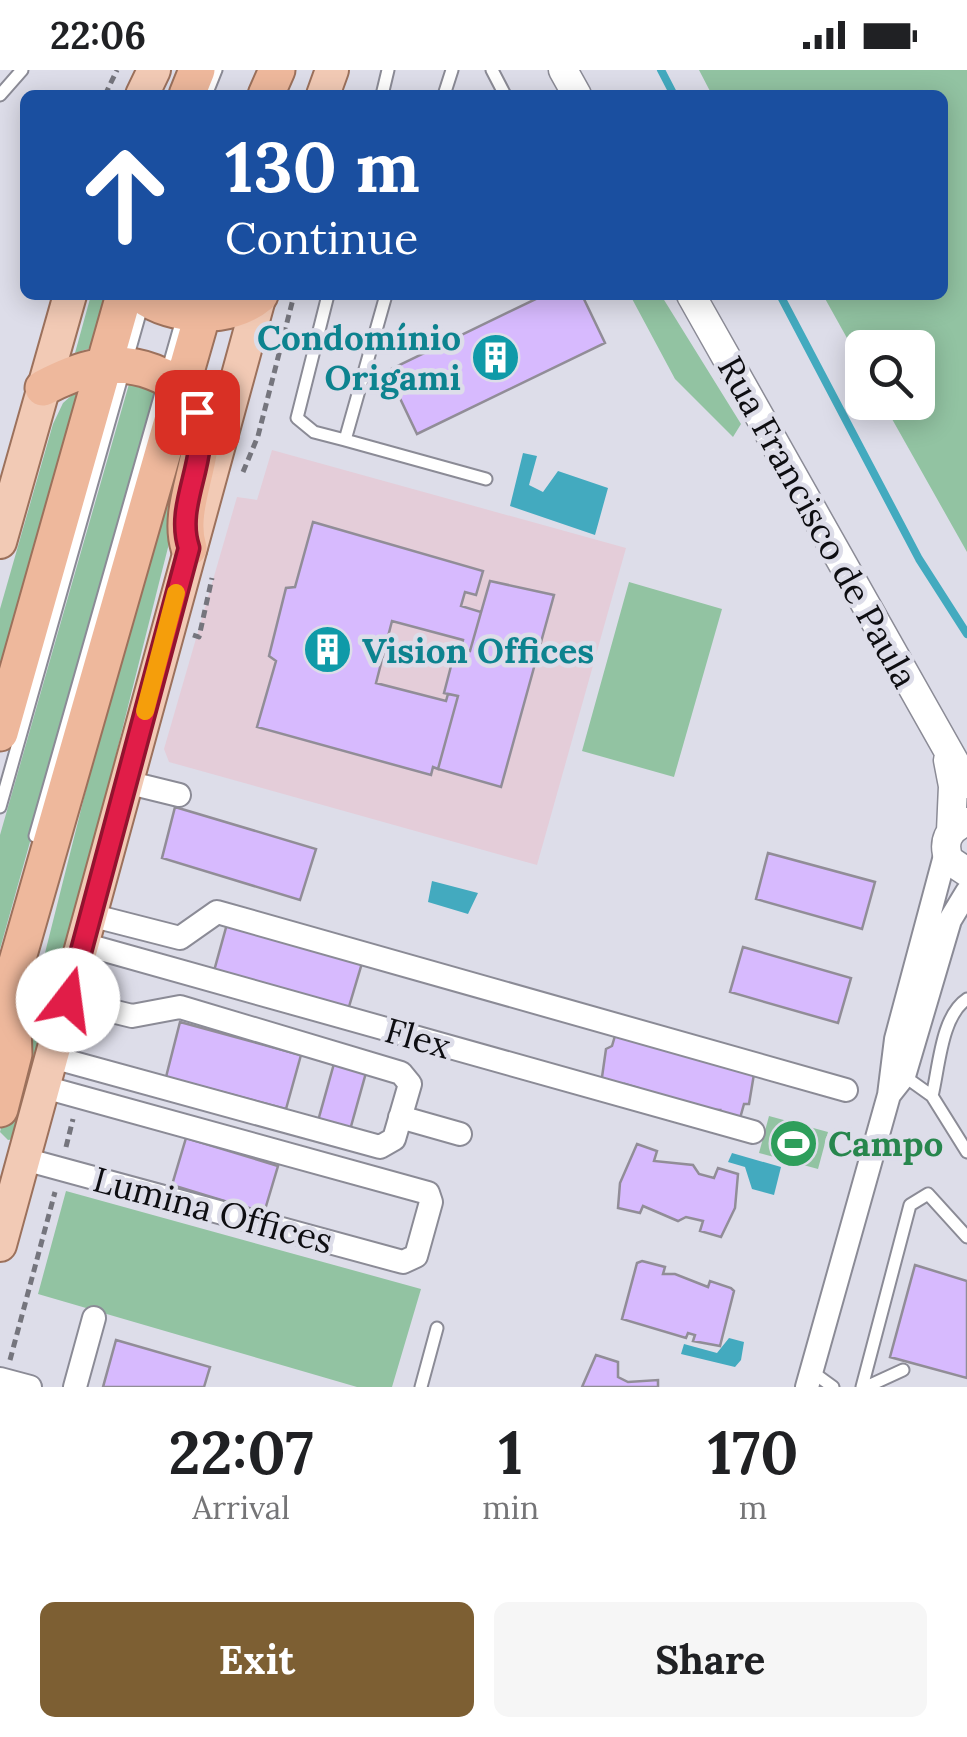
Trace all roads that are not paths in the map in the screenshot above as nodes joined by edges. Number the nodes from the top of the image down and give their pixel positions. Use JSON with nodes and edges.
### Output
{"nodes":[{"id":1,"x":22,"y":70,"type":"edge"},
{"id":2,"x":0,"y":95,"type":"edge"},
{"id":3,"x":69,"y":300,"type":"edge"},
{"id":4,"x":138,"y":300,"type":"edge"},
{"id":5,"x":168,"y":300,"type":"edge"},
{"id":6,"x":250,"y":300,"type":"edge"},
{"id":7,"x":259,"y":300,"type":"edge"},
{"id":8,"x":327,"y":300,"type":"edge"},
{"id":9,"x":385,"y":300,"type":"edge"},
{"id":10,"x":694,"y":300,"type":"edge"},
{"id":11,"x":196,"y":304,"type":"edge"},
{"id":12,"x":114,"y":364,"type":"junction"},
{"id":13,"x":173,"y":382,"type":"junction"},
{"id":14,"x":43,"y":388,"type":"junction"},
{"id":15,"x":345,"y":440,"type":"junction"},
{"id":16,"x":486,"y":479,"type":"dead end"},
{"id":17,"x":0,"y":542,"type":"edge"},
{"id":18,"x":196,"y":562,"type":"junction"},
{"id":19,"x":0,"y":733,"type":"edge"},
{"id":20,"x":946,"y":749,"type":"junction"},
{"id":21,"x":126,"y":782,"type":"junction"},
{"id":22,"x":967,"y":784,"type":"edge"},
{"id":23,"x":178,"y":795,"type":"dead end"},
{"id":24,"x":0,"y":808,"type":"edge"},
{"id":25,"x":954,"y":835,"type":"edge"},
{"id":26,"x":32,"y":844,"type":"dead end"},
{"id":27,"x":967,"y":872,"type":"edge"},
{"id":28,"x":967,"y":892,"type":"edge"},
{"id":29,"x":86,"y":930,"type":"junction"},
{"id":30,"x":12,"y":980,"type":"junction"},
{"id":31,"x":967,"y":998,"type":"edge"},
{"id":32,"x":68,"y":1000,"type":"junction"},
{"id":33,"x":0,"y":1021,"type":"edge"},
{"id":34,"x":48,"y":1072,"type":"junction"},
{"id":35,"x":904,"y":1076,"type":"junction"},
{"id":36,"x":846,"y":1090,"type":"dead end"},
{"id":37,"x":889,"y":1095,"type":"junction"},
{"id":38,"x":932,"y":1096,"type":"junction"},
{"id":39,"x":0,"y":1109,"type":"edge"},
{"id":40,"x":400,"y":1117,"type":"junction"},
{"id":41,"x":753,"y":1132,"type":"dead end"},
{"id":42,"x":460,"y":1134,"type":"dead end"},
{"id":43,"x":967,"y":1152,"type":"edge"},
{"id":44,"x":24,"y":1159,"type":"junction"},
{"id":45,"x":967,"y":1237,"type":"edge"},
{"id":46,"x":0,"y":1245,"type":"edge"},
{"id":47,"x":94,"y":1318,"type":"dead end"},
{"id":48,"x":437,"y":1328,"type":"dead end"},
{"id":49,"x":903,"y":1370,"type":"dead end"},
{"id":50,"x":2,"y":1379,"type":"edge"},
{"id":51,"x":809,"y":1379,"type":"edge"},
{"id":52,"x":30,"y":1387,"type":"edge"},
{"id":53,"x":75,"y":1387,"type":"edge"},
{"id":54,"x":421,"y":1387,"type":"edge"},
{"id":55,"x":833,"y":1387,"type":"edge"},
{"id":56,"x":864,"y":1387,"type":"edge"}],
"edges":[{"from":1,"to":2,"type":"lane"},
{"from":3,"to":14,"type":"main road"},
{"from":4,"to":12,"type":"highway"},
{"from":5,"to":11,"type":"highway"},
{"from":6,"to":11,"type":"highway"},
{"from":7,"to":18,"type":"main road"},
{"from":8,"to":15,"type":"lane"},
{"from":9,"to":15,"type":"lane"},
{"from":10,"to":20,"type":"street","name":"Rua Francisco de Paula"},
{"from":11,"to":13,"type":"highway"},
{"from":12,"to":13,"type":"highway"},
{"from":12,"to":14,"type":"highway"},
{"from":12,"to":19,"type":"highway"},
{"from":12,"to":24,"type":"lane"},
{"from":13,"to":18,"type":"highway"},
{"from":13,"to":26,"type":"lane"},
{"from":13,"to":30,"type":"highway"},
{"from":14,"to":17,"type":"main road"},
{"from":15,"to":16,"type":"lane"},
{"from":18,"to":21,"type":"main road"},
{"from":20,"to":22,"type":"street","name":"Rua Francisco de Paula"},
{"from":20,"to":25,"type":"street","name":"Rua Francisco de Paula"},
{"from":21,"to":23,"type":"street"},
{"from":21,"to":29,"type":"main road"},
{"from":25,"to":27,"type":"street"},
{"from":25,"to":37,"type":"street"},
{"from":28,"to":35,"type":"street"},
{"from":29,"to":32,"type":"main road"},
{"from":29,"to":36,"type":"street"},
{"from":29,"to":41,"type":"street","name":"Flex"},
{"from":30,"to":33,"type":"highway"},
{"from":30,"to":39,"type":"highway"},
{"from":31,"to":38,"type":"lane"},
{"from":32,"to":34,"type":"main road"},
{"from":32,"to":40,"type":"street"},
{"from":34,"to":40,"type":"street"},
{"from":34,"to":44,"type":"main road"},
{"from":34,"to":44,"type":"street","name":"Lumina Offices"},
{"from":35,"to":37,"type":"street"},
{"from":35,"to":38,"type":"lane"},
{"from":37,"to":51,"type":"street"},
{"from":38,"to":43,"type":"lane"},
{"from":40,"to":42,"type":"street"},
{"from":44,"to":46,"type":"main road"},
{"from":45,"to":56,"type":"lane"},
{"from":47,"to":53,"type":"street"},
{"from":48,"to":54,"type":"lane"},
{"from":49,"to":56,"type":"lane"},
{"from":50,"to":52,"type":"street"},
{"from":51,"to":55,"type":"lane"}]}
